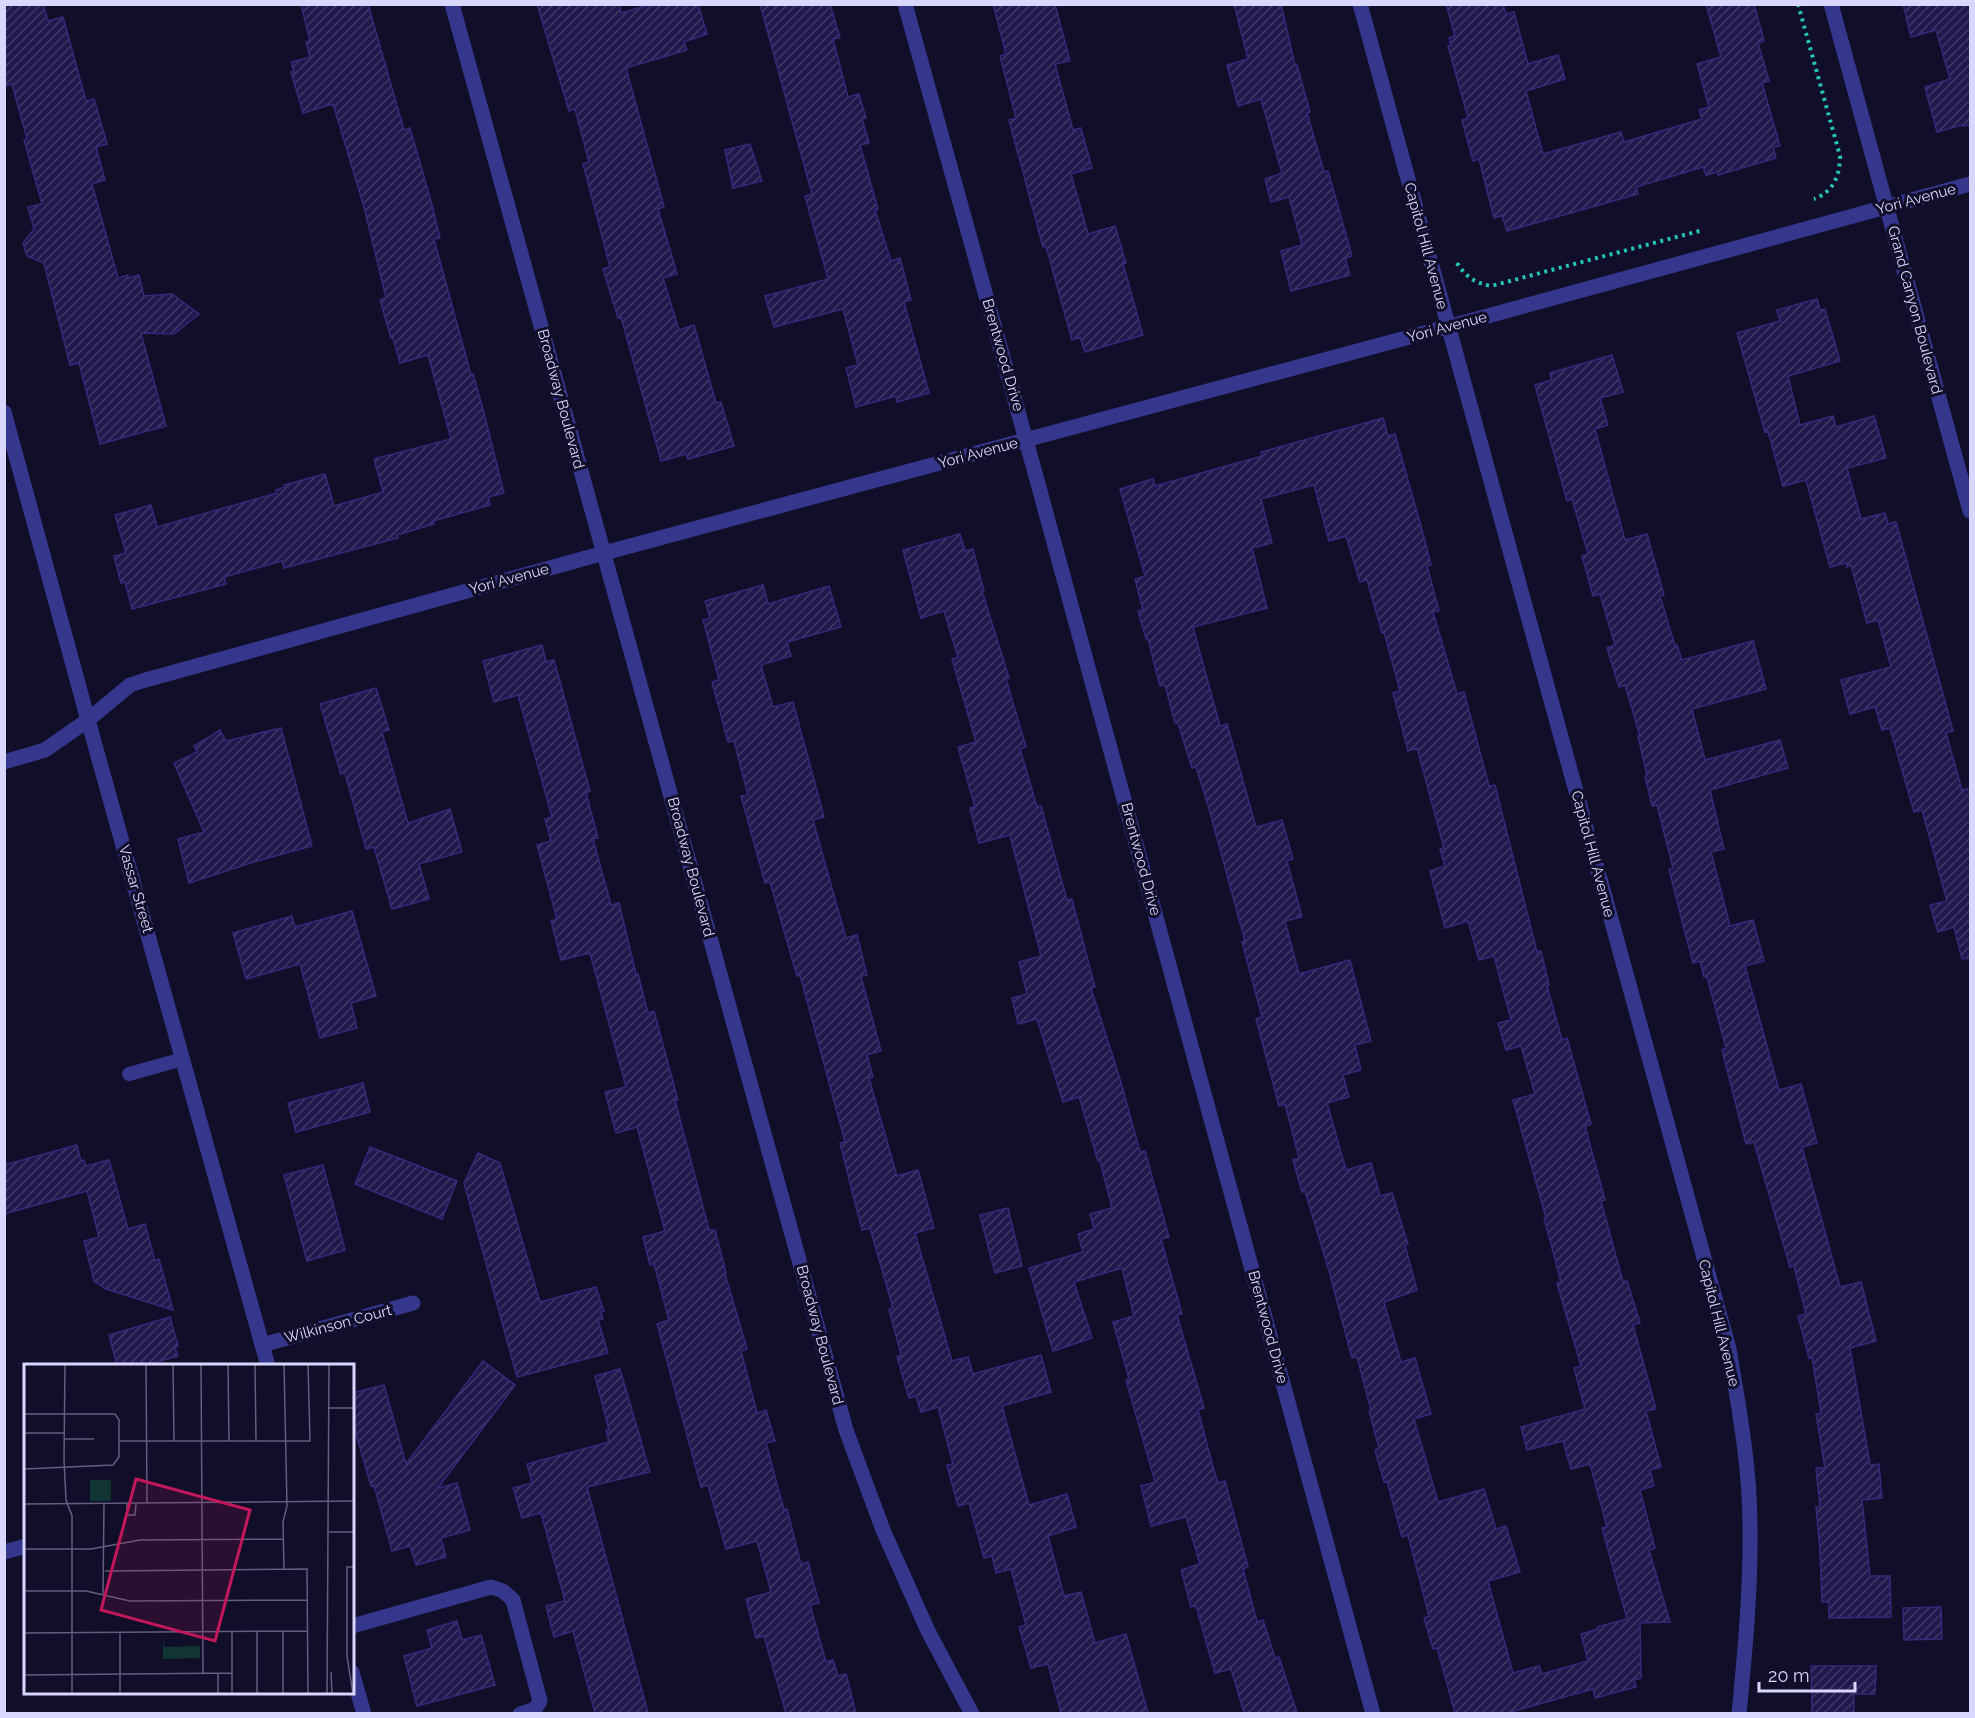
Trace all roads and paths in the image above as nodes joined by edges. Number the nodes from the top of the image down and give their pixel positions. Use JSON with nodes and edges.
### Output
{"nodes":[{"id":1,"x":452,"y":4,"type":"edge"},
{"id":2,"x":905,"y":4,"type":"edge"},
{"id":3,"x":1360,"y":4,"type":"edge"},
{"id":4,"x":1798,"y":4,"type":"edge"},
{"id":5,"x":1831,"y":4,"type":"edge"},
{"id":6,"x":1971,"y":184,"type":"edge"},
{"id":7,"x":1813,"y":200,"type":"dead end"},
{"id":8,"x":1887,"y":206,"type":"junction"},
{"id":9,"x":1710,"y":228,"type":"dead end"},
{"id":10,"x":1455,"y":253,"type":"dead end"},
{"id":11,"x":1448,"y":327,"type":"junction"},
{"id":12,"x":4,"y":412,"type":"edge"},
{"id":13,"x":1026,"y":440,"type":"junction"},
{"id":14,"x":1971,"y":511,"type":"edge"},
{"id":15,"x":604,"y":553,"type":"junction"},
{"id":16,"x":88,"y":720,"type":"junction"},
{"id":17,"x":4,"y":762,"type":"edge"},
{"id":18,"x":183,"y":1059,"type":"junction"},
{"id":19,"x":129,"y":1074,"type":"dead end"},
{"id":20,"x":413,"y":1303,"type":"dead end"},
{"id":21,"x":262,"y":1345,"type":"junction"},
{"id":22,"x":268,"y":1364,"type":"edge"},
{"id":23,"x":24,"y":1547,"type":"edge"},
{"id":24,"x":4,"y":1552,"type":"edge"},
{"id":25,"x":354,"y":1625,"type":"edge"},
{"id":26,"x":354,"y":1679,"type":"edge"},
{"id":27,"x":364,"y":1713,"type":"edge"},
{"id":28,"x":520,"y":1713,"type":"edge"},
{"id":29,"x":972,"y":1713,"type":"edge"},
{"id":30,"x":1373,"y":1713,"type":"edge"},
{"id":31,"x":1739,"y":1713,"type":"edge"}],
"edges":[{"from":1,"to":15,"type":"street","name":"Broadway Boulevard"},
{"from":2,"to":13,"type":"street","name":"Brentwood Drive"},
{"from":3,"to":11,"type":"street","name":"Capitol Hill Avenue"},
{"from":4,"to":7,"type":"path"},
{"from":5,"to":8,"type":"street","name":"Grand Canyon Boulevard"},
{"from":6,"to":8,"type":"street","name":"Yori Avenue"},
{"from":8,"to":11,"type":"street","name":"Yori Avenue"},
{"from":8,"to":14,"type":"street","name":"Grand Canyon Boulevard"},
{"from":9,"to":10,"type":"path"},
{"from":11,"to":13,"type":"street","name":"Yori Avenue"},
{"from":11,"to":31,"type":"street","name":"Capitol Hill Avenue"},
{"from":12,"to":16,"type":"street","name":"Vassar Street"},
{"from":13,"to":15,"type":"street","name":"Yori Avenue"},
{"from":13,"to":30,"type":"street","name":"Brentwood Drive"},
{"from":15,"to":16,"type":"street","name":"Yori Avenue"},
{"from":15,"to":29,"type":"street","name":"Broadway Boulevard"},
{"from":16,"to":17,"type":"street","name":"Yori Avenue"},
{"from":16,"to":18,"type":"street","name":"Vassar Street"},
{"from":18,"to":19,"type":"lane"},
{"from":18,"to":21,"type":"street","name":"Vassar Street"},
{"from":20,"to":21,"type":"street","name":"Wilkinson Court"},
{"from":21,"to":22,"type":"street","name":"Vassar Street"},
{"from":23,"to":24,"type":"street"},
{"from":25,"to":28,"type":"street"},
{"from":26,"to":27,"type":"street"}]}
